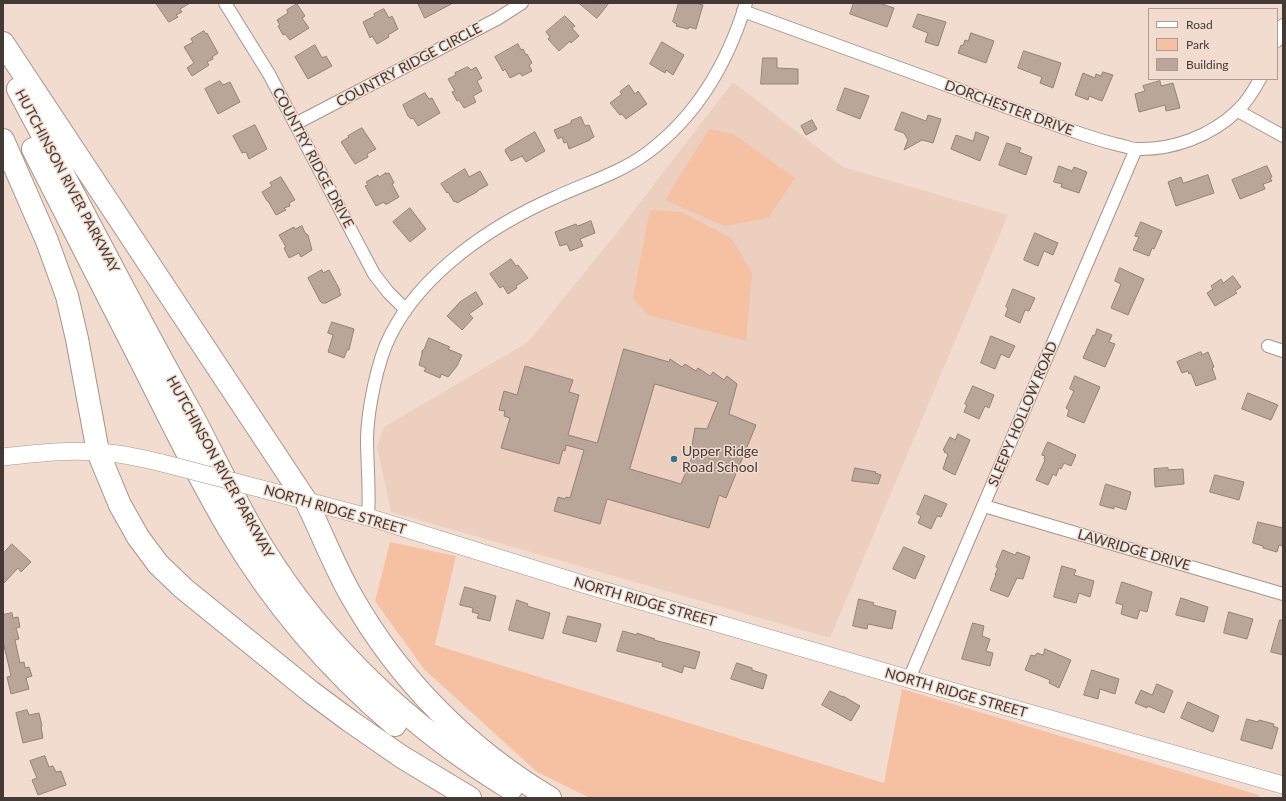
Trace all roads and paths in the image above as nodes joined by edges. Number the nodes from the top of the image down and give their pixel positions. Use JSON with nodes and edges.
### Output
{"nodes":[{"id":1,"x":224,"y":3,"type":"edge"},
{"id":2,"x":522,"y":3,"type":"edge"},
{"id":3,"x":744,"y":7,"type":"edge"},
{"id":4,"x":1283,"y":25,"type":"edge"},
{"id":5,"x":1278,"y":38,"type":"edge"},
{"id":6,"x":3,"y":43,"type":"edge"},
{"id":7,"x":3,"y":62,"type":"edge"},
{"id":8,"x":1259,"y":80,"type":"edge"},
{"id":9,"x":3,"y":91,"type":"edge"},
{"id":10,"x":1238,"y":111,"type":"junction"},
{"id":11,"x":295,"y":124,"type":"junction"},
{"id":12,"x":1283,"y":136,"type":"edge"},
{"id":13,"x":3,"y":140,"type":"edge"},
{"id":14,"x":1136,"y":149,"type":"junction"},
{"id":15,"x":406,"y":310,"type":"junction"},
{"id":16,"x":1268,"y":346,"type":"dead end"},
{"id":17,"x":1283,"y":351,"type":"edge"},
{"id":18,"x":98,"y":452,"type":"junction"},
{"id":19,"x":3,"y":457,"type":"edge"},
{"id":20,"x":306,"y":501,"type":"junction"},
{"id":21,"x":984,"y":506,"type":"junction"},
{"id":22,"x":368,"y":517,"type":"junction"},
{"id":23,"x":1283,"y":594,"type":"edge"},
{"id":24,"x":909,"y":680,"type":"junction"},
{"id":25,"x":1283,"y":785,"type":"edge"},
{"id":26,"x":470,"y":798,"type":"edge"},
{"id":27,"x":497,"y":798,"type":"edge"},
{"id":28,"x":527,"y":798,"type":"edge"},
{"id":29,"x":550,"y":798,"type":"edge"}],
"edges":[{"from":1,"to":11,"type":"street","name":"COUNTRY RIDGE DRIVE"},
{"from":2,"to":11,"type":"street","name":"COUNTRY RIDGE CIRCLE"},
{"from":3,"to":14,"type":"street","name":"DORCHESTER DRIVE"},
{"from":3,"to":15,"type":"street"},
{"from":4,"to":5,"type":"street"},
{"from":6,"to":20,"type":"highway"},
{"from":7,"to":28,"type":"highway","name":"HUTCHINSON RIVER PARKWAY"},
{"from":8,"to":10,"type":"street","name":"DORCHESTER DRIVE"},
{"from":9,"to":27,"type":"highway","name":"HUTCHINSON RIVER PARKWAY"},
{"from":10,"to":12,"type":"street"},
{"from":10,"to":14,"type":"street","name":"DORCHESTER DRIVE"},
{"from":11,"to":15,"type":"street","name":"COUNTRY RIDGE DRIVE"},
{"from":13,"to":18,"type":"highway"},
{"from":14,"to":21,"type":"street","name":"SLEEPY HOLLOW ROAD"},
{"from":15,"to":22,"type":"street"},
{"from":16,"to":17,"type":"street"},
{"from":18,"to":19,"type":"street","name":"NORTH RIDGE STREET"},
{"from":18,"to":20,"type":"street","name":"NORTH RIDGE STREET","bridge":true},
{"from":18,"to":26,"type":"highway"},
{"from":20,"to":22,"type":"street","name":"NORTH RIDGE STREET"},
{"from":20,"to":29,"type":"highway"},
{"from":21,"to":23,"type":"street","name":"LAWRIDGE DRIVE"},
{"from":21,"to":24,"type":"street","name":"SLEEPY HOLLOW ROAD"},
{"from":22,"to":24,"type":"street","name":"NORTH RIDGE STREET"},
{"from":24,"to":25,"type":"street","name":"NORTH RIDGE STREET"}]}
